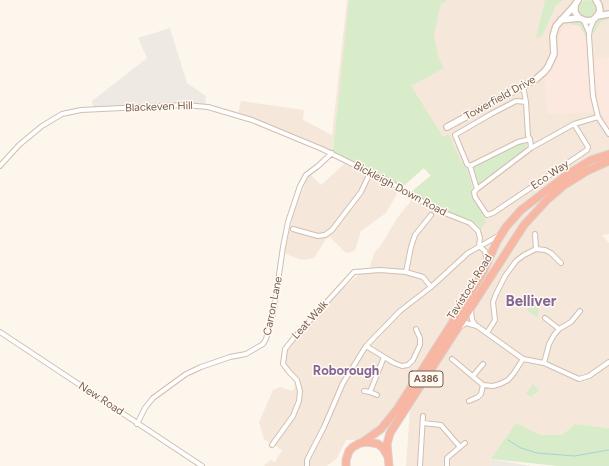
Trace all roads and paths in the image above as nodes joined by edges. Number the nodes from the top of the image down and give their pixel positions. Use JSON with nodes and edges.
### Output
{"nodes":[{"id":1,"x":596,"y":0,"type":"edge"},
{"id":2,"x":577,"y":2,"type":"edge"},
{"id":3,"x":609,"y":14,"type":"edge"},
{"id":4,"x":596,"y":18,"type":"junction"},
{"id":5,"x":581,"y":19,"type":"junction"},
{"id":6,"x":561,"y":20,"type":"junction"},
{"id":7,"x":590,"y":36,"type":"junction"},
{"id":8,"x":522,"y":86,"type":"junction"},
{"id":9,"x":526,"y":102,"type":"junction"},
{"id":10,"x":598,"y":117,"type":"junction"},
{"id":11,"x":574,"y":124,"type":"junction"},
{"id":12,"x":447,"y":127,"type":"dead end"},
{"id":13,"x":609,"y":134,"type":"edge"},
{"id":14,"x":530,"y":139,"type":"junction"},
{"id":15,"x":531,"y":148,"type":"junction"},
{"id":16,"x":331,"y":152,"type":"junction"},
{"id":17,"x":608,"y":155,"type":"edge"},
{"id":18,"x":0,"y":166,"type":"edge"},
{"id":19,"x":470,"y":166,"type":"junction"},
{"id":20,"x":370,"y":173,"type":"junction"},
{"id":21,"x":476,"y":190,"type":"junction"},
{"id":22,"x":431,"y":215,"type":"dead end"},
{"id":23,"x":293,"y":229,"type":"dead end"},
{"id":24,"x":503,"y":232,"type":"junction"},
{"id":25,"x":535,"y":234,"type":"dead end"},
{"id":26,"x":478,"y":246,"type":"junction"},
{"id":27,"x":536,"y":250,"type":"junction"},
{"id":28,"x":488,"y":263,"type":"junction"},
{"id":29,"x":561,"y":263,"type":"dead end"},
{"id":30,"x":406,"y":272,"type":"junction"},
{"id":31,"x":431,"y":287,"type":"junction"},
{"id":32,"x":475,"y":299,"type":"junction"},
{"id":33,"x":580,"y":311,"type":"dead end"},
{"id":34,"x":545,"y":318,"type":"dead end"},
{"id":35,"x":477,"y":326,"type":"junction"},
{"id":36,"x":416,"y":329,"type":"dead end"},
{"id":37,"x":559,"y":329,"type":"junction"},
{"id":38,"x":0,"y":332,"type":"edge"},
{"id":39,"x":487,"y":333,"type":"junction"},
{"id":40,"x":453,"y":336,"type":"junction"},
{"id":41,"x":366,"y":346,"type":"junction"},
{"id":42,"x":384,"y":357,"type":"junction"},
{"id":43,"x":522,"y":358,"type":"junction"},
{"id":44,"x":452,"y":359,"type":"dead end"},
{"id":45,"x":609,"y":362,"type":"edge"},
{"id":46,"x":544,"y":363,"type":"junction"},
{"id":47,"x":483,"y":364,"type":"dead end"},
{"id":48,"x":472,"y":376,"type":"junction"},
{"id":49,"x":483,"y":385,"type":"junction"},
{"id":50,"x":364,"y":391,"type":"dead end"},
{"id":51,"x":370,"y":392,"type":"junction"},
{"id":52,"x":377,"y":395,"type":"dead end"},
{"id":53,"x":469,"y":401,"type":"dead end"},
{"id":54,"x":423,"y":416,"type":"dead end"},
{"id":55,"x":423,"y":423,"type":"junction"},
{"id":56,"x":137,"y":424,"type":"junction"},
{"id":57,"x":363,"y":442,"type":"junction"},
{"id":58,"x":465,"y":443,"type":"dead end"},
{"id":59,"x":272,"y":445,"type":"dead end"},
{"id":60,"x":460,"y":447,"type":"junction"},
{"id":61,"x":388,"y":456,"type":"junction"},
{"id":62,"x":346,"y":463,"type":"edge"},
{"id":63,"x":202,"y":466,"type":"edge"},
{"id":64,"x":307,"y":466,"type":"edge"},
{"id":65,"x":339,"y":466,"type":"edge"},
{"id":66,"x":389,"y":466,"type":"edge"},
{"id":67,"x":420,"y":466,"type":"edge"},
{"id":68,"x":447,"y":466,"type":"edge"}],
"edges":[{"from":1,"to":4,"type":"street"},
{"from":2,"to":5,"type":"street"},
{"from":2,"to":6,"type":"street","name":"Towerfield Drive"},
{"from":3,"to":4,"type":"street"},
{"from":4,"to":5,"type":"street"},
{"from":4,"to":7,"type":"street"},
{"from":5,"to":6,"type":"street"},
{"from":5,"to":7,"type":"street"},
{"from":6,"to":8,"type":"street","name":"Towerfield Drive"},
{"from":7,"to":10,"type":"street"},
{"from":8,"to":9,"type":"street"},
{"from":8,"to":12,"type":"street","name":"Towerfield Drive"},
{"from":9,"to":14,"type":"street"},
{"from":9,"to":19,"type":"street"},
{"from":10,"to":11,"type":"street"},
{"from":10,"to":13,"type":"street"},
{"from":11,"to":15,"type":"street"},
{"from":11,"to":21,"type":"street","name":"Eco Way"},
{"from":14,"to":15,"type":"street"},
{"from":14,"to":19,"type":"street"},
{"from":15,"to":21,"type":"street"},
{"from":16,"to":18,"type":"street","name":"Blackeven Hill"},
{"from":16,"to":20,"type":"street","name":"Bickleigh Down Road"},
{"from":16,"to":56,"type":"street","name":"Carron Lane"},
{"from":17,"to":24,"type":"highway","name":"Tavistock Road","number":"A386"},
{"from":17,"to":32,"type":"highway","name":"Tavistock Road","number":"A386"},
{"from":19,"to":21,"type":"street"},
{"from":20,"to":23,"type":"street"},
{"from":20,"to":26,"type":"street","name":"Bickleigh Down Road"},
{"from":22,"to":30,"type":"street"},
{"from":24,"to":26,"type":"street","name":"Tavistock Road"},
{"from":24,"to":28,"type":"highway","name":"Tavistock Road","number":"A386"},
{"from":25,"to":27,"type":"street"},
{"from":26,"to":28,"type":"street","name":"Tavistock Road"},
{"from":26,"to":31,"type":"street","name":"Tavistock Road"},
{"from":27,"to":29,"type":"street"},
{"from":27,"to":39,"type":"street"},
{"from":28,"to":57,"type":"highway","name":"Tavistock Road","number":"A386"},
{"from":30,"to":31,"type":"street","name":"Leat Walk"},
{"from":30,"to":59,"type":"street","name":"Leat Walk"},
{"from":31,"to":41,"type":"street","name":"Tavistock Road"},
{"from":32,"to":35,"type":"street"},
{"from":32,"to":40,"type":"highway","name":"Tavistock Road","number":"A386"},
{"from":33,"to":37,"type":"street"},
{"from":34,"to":37,"type":"street"},
{"from":35,"to":39,"type":"street"},
{"from":35,"to":40,"type":"street"},
{"from":36,"to":42,"type":"street"},
{"from":37,"to":46,"type":"street"},
{"from":38,"to":56,"type":"street","name":"New Road"},
{"from":39,"to":43,"type":"street"},
{"from":40,"to":61,"type":"highway","name":"Tavistock Road","number":"A386"},
{"from":41,"to":42,"type":"street"},
{"from":41,"to":64,"type":"street","name":"Tavistock Road"},
{"from":42,"to":51,"type":"street"},
{"from":43,"to":46,"type":"street"},
{"from":43,"to":49,"type":"street"},
{"from":44,"to":48,"type":"street"},
{"from":45,"to":46,"type":"street"},
{"from":47,"to":48,"type":"street"},
{"from":48,"to":49,"type":"street"},
{"from":49,"to":53,"type":"street"},
{"from":50,"to":51,"type":"street"},
{"from":51,"to":52,"type":"street"},
{"from":54,"to":55,"type":"street"},
{"from":55,"to":60,"type":"street"},
{"from":55,"to":67,"type":"street"},
{"from":56,"to":63,"type":"street","name":"New Road"},
{"from":57,"to":61,"type":"highway"},
{"from":57,"to":62,"type":"highway","name":"Tavistock Road","number":"A386"},
{"from":58,"to":60,"type":"street"},
{"from":60,"to":68,"type":"street"},
{"from":61,"to":66,"type":"highway","name":"Tavistock Road","number":"A386"},
{"from":62,"to":65,"type":"highway","name":"Tavistock Road","number":"A386"}]}
